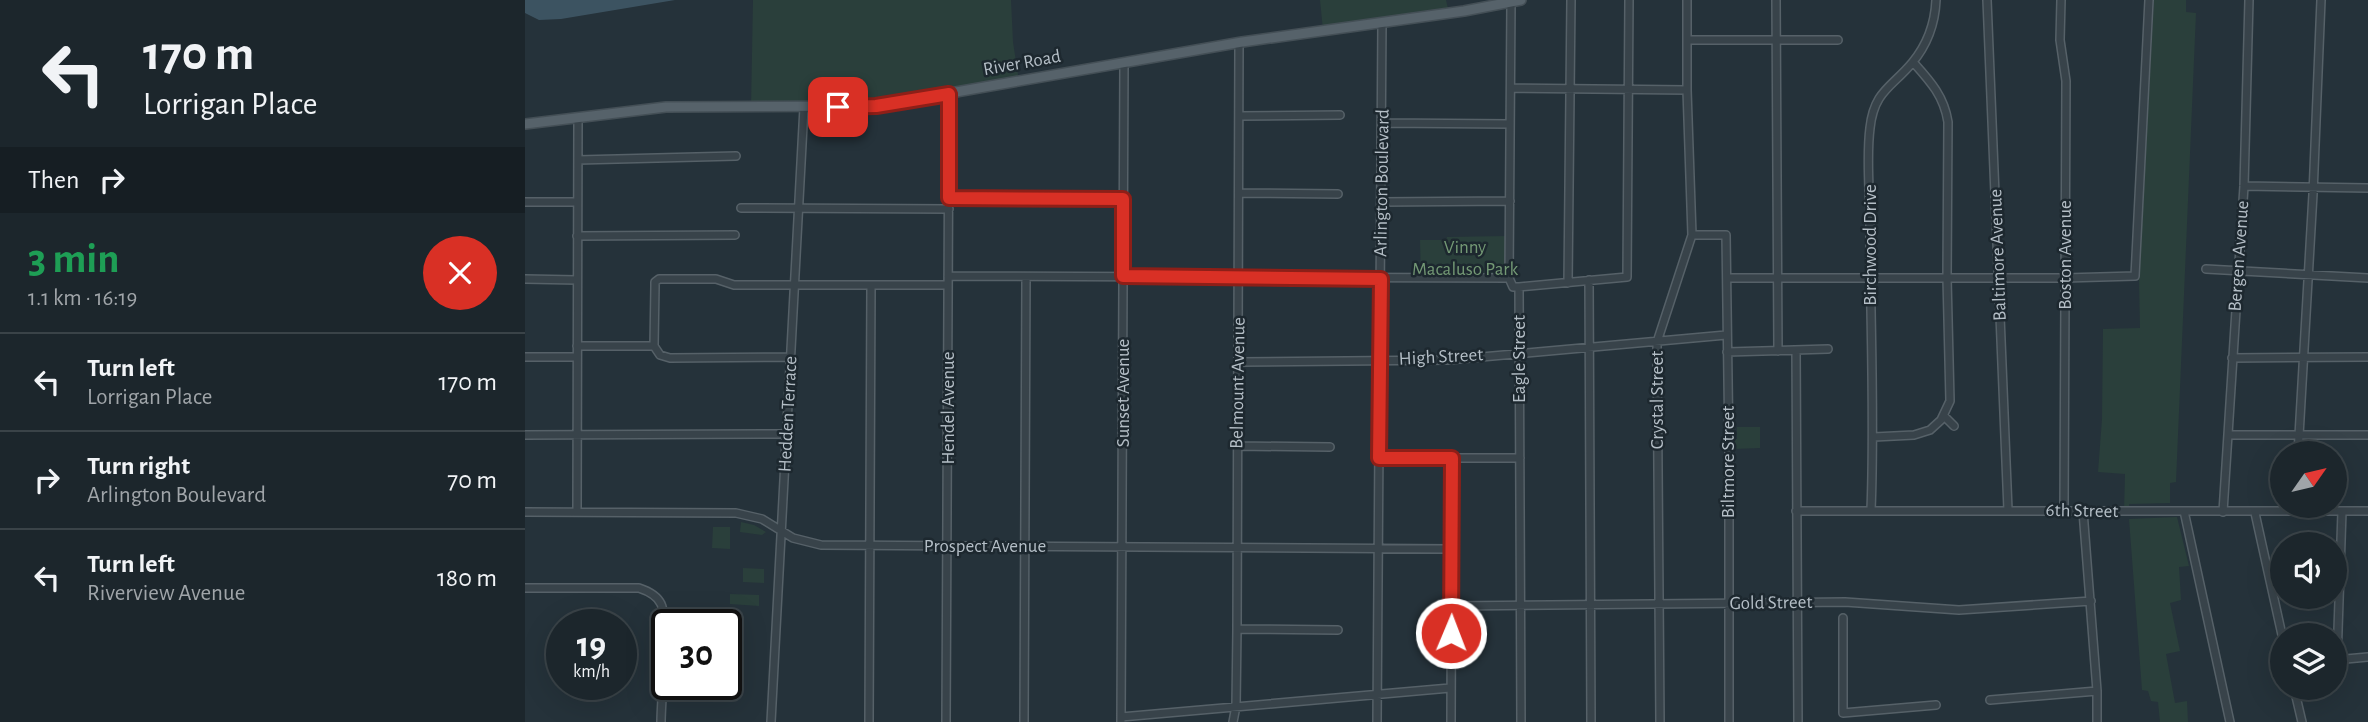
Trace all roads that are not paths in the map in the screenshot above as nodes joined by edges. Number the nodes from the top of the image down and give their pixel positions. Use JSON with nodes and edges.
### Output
{"nodes":[{"id":1,"x":1571,"y":0,"type":"edge"},
{"id":2,"x":1629,"y":0,"type":"edge"},
{"id":3,"x":1687,"y":0,"type":"edge"},
{"id":4,"x":1776,"y":0,"type":"edge"},
{"id":5,"x":1936,"y":0,"type":"edge"},
{"id":6,"x":1987,"y":0,"type":"edge"},
{"id":7,"x":2061,"y":0,"type":"edge"},
{"id":8,"x":2149,"y":0,"type":"edge"},
{"id":9,"x":2249,"y":0,"type":"edge"},
{"id":10,"x":2321,"y":0,"type":"edge"},
{"id":11,"x":1516,"y":1,"type":"edge"},
{"id":12,"x":1382,"y":22,"type":"junction"},
{"id":13,"x":1688,"y":40,"type":"junction"},
{"id":14,"x":1776,"y":40,"type":"junction"},
{"id":15,"x":1839,"y":40,"type":"dead end"},
{"id":16,"x":1239,"y":43,"type":"junction"},
{"id":17,"x":1913,"y":62,"type":"junction"},
{"id":18,"x":1124,"y":63,"type":"junction"},
{"id":19,"x":1511,"y":88,"type":"junction"},
{"id":20,"x":1570,"y":89,"type":"junction"},
{"id":21,"x":1629,"y":89,"type":"junction"},
{"id":22,"x":1687,"y":90,"type":"junction"},
{"id":23,"x":949,"y":94,"type":"junction"},
{"id":24,"x":804,"y":107,"type":"junction"},
{"id":25,"x":1239,"y":116,"type":"junction"},
{"id":26,"x":1340,"y":116,"type":"dead end"},
{"id":27,"x":578,"y":118,"type":"junction"},
{"id":28,"x":1383,"y":123,"type":"junction"},
{"id":29,"x":525,"y":124,"type":"edge"},
{"id":30,"x":1510,"y":124,"type":"junction"},
{"id":31,"x":736,"y":156,"type":"dead end"},
{"id":32,"x":578,"y":160,"type":"junction"},
{"id":33,"x":2244,"y":186,"type":"junction"},
{"id":34,"x":2314,"y":187,"type":"junction"},
{"id":35,"x":2368,"y":188,"type":"edge"},
{"id":36,"x":1239,"y":193,"type":"junction"},
{"id":37,"x":1338,"y":194,"type":"dead end"},
{"id":38,"x":949,"y":198,"type":"junction"},
{"id":39,"x":1123,"y":199,"type":"junction"},
{"id":40,"x":1510,"y":201,"type":"junction"},
{"id":41,"x":525,"y":202,"type":"edge"},
{"id":42,"x":577,"y":202,"type":"junction"},
{"id":43,"x":1381,"y":202,"type":"junction"},
{"id":44,"x":800,"y":207,"type":"junction"},
{"id":45,"x":741,"y":208,"type":"dead end"},
{"id":46,"x":949,"y":209,"type":"junction"},
{"id":47,"x":735,"y":235,"type":"dead end"},
{"id":48,"x":1692,"y":235,"type":"junction"},
{"id":49,"x":577,"y":236,"type":"junction"},
{"id":50,"x":2206,"y":269,"type":"dead end"},
{"id":51,"x":2238,"y":270,"type":"junction"},
{"id":52,"x":2309,"y":274,"type":"junction"},
{"id":53,"x":1123,"y":276,"type":"junction"},
{"id":54,"x":1026,"y":277,"type":"junction"},
{"id":55,"x":1239,"y":278,"type":"junction"},
{"id":56,"x":1509,"y":278,"type":"junction"},
{"id":57,"x":1727,"y":278,"type":"junction"},
{"id":58,"x":1870,"y":278,"type":"junction"},
{"id":59,"x":1947,"y":278,"type":"junction"},
{"id":60,"x":1999,"y":278,"type":"junction"},
{"id":61,"x":2065,"y":278,"type":"junction"},
{"id":62,"x":2368,"y":278,"type":"edge"},
{"id":63,"x":525,"y":279,"type":"edge"},
{"id":64,"x":1381,"y":279,"type":"junction"},
{"id":65,"x":1777,"y":279,"type":"junction"},
{"id":66,"x":577,"y":280,"type":"junction"},
{"id":67,"x":948,"y":280,"type":"junction"},
{"id":68,"x":1589,"y":281,"type":"junction"},
{"id":69,"x":1568,"y":283,"type":"junction"},
{"id":70,"x":796,"y":285,"type":"junction"},
{"id":71,"x":871,"y":285,"type":"junction"},
{"id":72,"x":1519,"y":287,"type":"junction"},
{"id":73,"x":1726,"y":335,"type":"junction"},
{"id":74,"x":1657,"y":341,"type":"junction"},
{"id":75,"x":577,"y":346,"type":"junction"},
{"id":76,"x":654,"y":346,"type":"junction"},
{"id":77,"x":1588,"y":348,"type":"junction"},
{"id":78,"x":1828,"y":349,"type":"dead end"},
{"id":79,"x":1796,"y":350,"type":"junction"},
{"id":80,"x":1778,"y":351,"type":"junction"},
{"id":81,"x":1520,"y":352,"type":"junction"},
{"id":82,"x":1727,"y":352,"type":"junction"},
{"id":83,"x":525,"y":357,"type":"edge"},
{"id":84,"x":577,"y":357,"type":"junction"},
{"id":85,"x":2303,"y":357,"type":"junction"},
{"id":86,"x":2368,"y":357,"type":"edge"},
{"id":87,"x":791,"y":358,"type":"junction"},
{"id":88,"x":2232,"y":358,"type":"junction"},
{"id":89,"x":1379,"y":360,"type":"junction"},
{"id":90,"x":1239,"y":362,"type":"junction"},
{"id":91,"x":1944,"y":416,"type":"junction"},
{"id":92,"x":1954,"y":426,"type":"dead end"},
{"id":93,"x":525,"y":435,"type":"edge"},
{"id":94,"x":577,"y":435,"type":"junction"},
{"id":95,"x":787,"y":435,"type":"junction"},
{"id":96,"x":2229,"y":435,"type":"junction"},
{"id":97,"x":2299,"y":435,"type":"junction"},
{"id":98,"x":2368,"y":435,"type":"edge"},
{"id":99,"x":1874,"y":437,"type":"junction"},
{"id":100,"x":2299,"y":441,"type":"edge"},
{"id":101,"x":1237,"y":446,"type":"junction"},
{"id":102,"x":1330,"y":447,"type":"dead end"},
{"id":103,"x":1379,"y":458,"type":"junction"},
{"id":104,"x":1452,"y":458,"type":"junction"},
{"id":105,"x":1520,"y":458,"type":"junction"},
{"id":106,"x":1796,"y":510,"type":"junction"},
{"id":107,"x":1871,"y":510,"type":"junction"},
{"id":108,"x":2008,"y":510,"type":"junction"},
{"id":109,"x":2064,"y":511,"type":"junction"},
{"id":110,"x":2270,"y":511,"type":"edge"},
{"id":111,"x":2347,"y":511,"type":"edge"},
{"id":112,"x":2368,"y":511,"type":"edge"},
{"id":113,"x":525,"y":512,"type":"edge"},
{"id":114,"x":577,"y":512,"type":"junction"},
{"id":115,"x":2084,"y":512,"type":"junction"},
{"id":116,"x":2184,"y":512,"type":"junction"},
{"id":117,"x":2223,"y":512,"type":"junction"},
{"id":118,"x":2255,"y":513,"type":"junction"},
{"id":119,"x":2342,"y":518,"type":"edge"},
{"id":120,"x":782,"y":530,"type":"junction"},
{"id":121,"x":870,"y":546,"type":"junction"},
{"id":122,"x":947,"y":546,"type":"junction"},
{"id":123,"x":1025,"y":547,"type":"junction"},
{"id":124,"x":1122,"y":547,"type":"junction"},
{"id":125,"x":1236,"y":547,"type":"junction"},
{"id":126,"x":1378,"y":549,"type":"junction"},
{"id":127,"x":1452,"y":549,"type":"junction"},
{"id":128,"x":525,"y":588,"type":"edge"},
{"id":129,"x":2091,"y":601,"type":"junction"},
{"id":130,"x":1797,"y":603,"type":"junction"},
{"id":131,"x":1590,"y":604,"type":"junction"},
{"id":132,"x":1659,"y":604,"type":"junction"},
{"id":133,"x":1728,"y":604,"type":"junction"},
{"id":134,"x":1521,"y":605,"type":"junction"},
{"id":135,"x":1452,"y":606,"type":"junction"},
{"id":136,"x":1843,"y":618,"type":"dead end"},
{"id":137,"x":2280,"y":623,"type":"edge"},
{"id":138,"x":2337,"y":623,"type":"edge"},
{"id":139,"x":1237,"y":629,"type":"junction"},
{"id":140,"x":1338,"y":629,"type":"dead end"},
{"id":141,"x":2368,"y":657,"type":"edge"},
{"id":142,"x":2347,"y":659,"type":"edge"},
{"id":143,"x":1450,"y":688,"type":"junction"},
{"id":144,"x":2097,"y":691,"type":"junction"},
{"id":145,"x":1376,"y":695,"type":"junction"},
{"id":146,"x":1990,"y":700,"type":"dead end"},
{"id":147,"x":2297,"y":700,"type":"edge"},
{"id":148,"x":1936,"y":705,"type":"dead end"},
{"id":149,"x":1236,"y":706,"type":"junction"},
{"id":150,"x":1844,"y":718,"type":"edge"},
{"id":151,"x":1121,"y":719,"type":"edge"},
{"id":152,"x":661,"y":722,"type":"edge"},
{"id":153,"x":771,"y":722,"type":"edge"},
{"id":154,"x":869,"y":722,"type":"edge"},
{"id":155,"x":946,"y":722,"type":"edge"},
{"id":156,"x":1024,"y":722,"type":"edge"},
{"id":157,"x":1233,"y":722,"type":"edge"},
{"id":158,"x":1377,"y":722,"type":"edge"},
{"id":159,"x":1451,"y":722,"type":"edge"},
{"id":160,"x":1521,"y":722,"type":"edge"},
{"id":161,"x":1591,"y":722,"type":"edge"},
{"id":162,"x":1660,"y":722,"type":"edge"},
{"id":163,"x":1729,"y":722,"type":"edge"},
{"id":164,"x":1798,"y":722,"type":"edge"},
{"id":165,"x":2097,"y":722,"type":"edge"},
{"id":166,"x":2230,"y":722,"type":"edge"},
{"id":167,"x":2302,"y":722,"type":"edge"}],
"edges":[{"from":1,"to":20,"type":"street"},
{"from":2,"to":21,"type":"street"},
{"from":3,"to":13,"type":"street","name":"Crystal Street"},
{"from":4,"to":14,"type":"street"},
{"from":5,"to":17,"type":"street","name":"Birchwood Drive"},
{"from":6,"to":60,"type":"street","name":"Baltimore Avenue"},
{"from":7,"to":61,"type":"street","name":"Boston Avenue"},
{"from":8,"to":61,"type":"street"},
{"from":9,"to":33,"type":"street","name":"Bergen Avenue"},
{"from":10,"to":34,"type":"street"},
{"from":11,"to":12,"type":"main road","name":"River Road"},
{"from":11,"to":19,"type":"street"},
{"from":12,"to":16,"type":"main road","name":"River Road"},
{"from":12,"to":28,"type":"street","name":"Arlington Boulevard"},
{"from":13,"to":14,"type":"street"},
{"from":13,"to":22,"type":"street","name":"Crystal Street"},
{"from":14,"to":15,"type":"street"},
{"from":14,"to":65,"type":"street"},
{"from":16,"to":18,"type":"main road","name":"River Road"},
{"from":16,"to":25,"type":"street","name":"Belmount Avenue"},
{"from":17,"to":58,"type":"street","name":"Birchwood Drive"},
{"from":17,"to":59,"type":"street"},
{"from":18,"to":23,"type":"main road","name":"River Road"},
{"from":18,"to":39,"type":"street","name":"Sunset Avenue"},
{"from":19,"to":20,"type":"street"},
{"from":19,"to":30,"type":"street"},
{"from":20,"to":21,"type":"street"},
{"from":20,"to":69,"type":"street"},
{"from":21,"to":22,"type":"street"},
{"from":21,"to":68,"type":"street"},
{"from":22,"to":48,"type":"street","name":"Crystal Street"},
{"from":23,"to":24,"type":"main road","name":"River Road"},
{"from":23,"to":38,"type":"street","name":"Hendel Avenue"},
{"from":24,"to":27,"type":"main road","name":"River Road"},
{"from":24,"to":44,"type":"street","name":"Hedden Terrace"},
{"from":25,"to":26,"type":"street"},
{"from":25,"to":36,"type":"street","name":"Belmount Avenue"},
{"from":27,"to":29,"type":"main road","name":"River Road"},
{"from":27,"to":32,"type":"street"},
{"from":28,"to":30,"type":"street"},
{"from":28,"to":43,"type":"street","name":"Arlington Boulevard"},
{"from":30,"to":40,"type":"street"},
{"from":31,"to":32,"type":"street"},
{"from":32,"to":42,"type":"street"},
{"from":33,"to":34,"type":"street"},
{"from":33,"to":51,"type":"street","name":"Bergen Avenue"},
{"from":34,"to":35,"type":"street"},
{"from":34,"to":52,"type":"street"},
{"from":36,"to":37,"type":"street"},
{"from":36,"to":55,"type":"street","name":"Belmount Avenue"},
{"from":38,"to":39,"type":"street"},
{"from":38,"to":46,"type":"street","name":"Hendel Avenue"},
{"from":39,"to":53,"type":"street","name":"Sunset Avenue"},
{"from":40,"to":43,"type":"street"},
{"from":40,"to":56,"type":"street"},
{"from":41,"to":42,"type":"street"},
{"from":42,"to":49,"type":"street"},
{"from":43,"to":64,"type":"street","name":"Arlington Boulevard"},
{"from":44,"to":45,"type":"street"},
{"from":44,"to":46,"type":"street"},
{"from":44,"to":70,"type":"street","name":"Hedden Terrace"},
{"from":46,"to":67,"type":"street","name":"Hendel Avenue"},
{"from":47,"to":49,"type":"street"},
{"from":48,"to":57,"type":"street","name":"Biltmore Street"},
{"from":48,"to":74,"type":"street","name":"Crystal Street"},
{"from":49,"to":66,"type":"street"},
{"from":50,"to":51,"type":"street"},
{"from":51,"to":52,"type":"street"},
{"from":51,"to":88,"type":"street","name":"Bergen Avenue"},
{"from":52,"to":62,"type":"street"},
{"from":52,"to":85,"type":"street"},
{"from":53,"to":54,"type":"street"},
{"from":53,"to":55,"type":"street"},
{"from":53,"to":124,"type":"street","name":"Sunset Avenue"},
{"from":54,"to":67,"type":"street"},
{"from":54,"to":123,"type":"street"},
{"from":55,"to":64,"type":"street"},
{"from":55,"to":90,"type":"street","name":"Belmount Avenue"},
{"from":56,"to":64,"type":"street"},
{"from":56,"to":72,"type":"street","name":"Eagle Street"},
{"from":57,"to":65,"type":"street"},
{"from":57,"to":73,"type":"street","name":"Biltmore Street"},
{"from":58,"to":59,"type":"street"},
{"from":58,"to":65,"type":"street"},
{"from":58,"to":99,"type":"street","name":"Birchwood Drive"},
{"from":59,"to":60,"type":"street"},
{"from":59,"to":91,"type":"street"},
{"from":60,"to":61,"type":"street"},
{"from":60,"to":108,"type":"street","name":"Baltimore Avenue"},
{"from":61,"to":109,"type":"street","name":"Boston Avenue"},
{"from":63,"to":66,"type":"street"},
{"from":64,"to":89,"type":"street","name":"Arlington Boulevard"},
{"from":65,"to":80,"type":"street"},
{"from":66,"to":75,"type":"street"},
{"from":67,"to":71,"type":"street"},
{"from":67,"to":122,"type":"street","name":"Hendel Avenue"},
{"from":68,"to":69,"type":"street"},
{"from":68,"to":77,"type":"street"},
{"from":69,"to":72,"type":"street"},
{"from":70,"to":71,"type":"street"},
{"from":70,"to":76,"type":"street"},
{"from":70,"to":87,"type":"street","name":"Hedden Terrace"},
{"from":71,"to":121,"type":"street"},
{"from":72,"to":81,"type":"street","name":"Eagle Street"},
{"from":73,"to":74,"type":"street","name":"High Street"},
{"from":73,"to":82,"type":"street","name":"Biltmore Street"},
{"from":74,"to":77,"type":"street","name":"High Street"},
{"from":74,"to":132,"type":"street","name":"Crystal Street"},
{"from":75,"to":76,"type":"street"},
{"from":75,"to":84,"type":"street"},
{"from":76,"to":87,"type":"street"},
{"from":77,"to":81,"type":"street","name":"High Street"},
{"from":77,"to":131,"type":"street"},
{"from":78,"to":79,"type":"street"},
{"from":79,"to":80,"type":"street"},
{"from":79,"to":106,"type":"street"},
{"from":80,"to":82,"type":"street"},
{"from":81,"to":89,"type":"street","name":"High Street"},
{"from":81,"to":105,"type":"street","name":"Eagle Street"},
{"from":82,"to":133,"type":"street","name":"Biltmore Street"},
{"from":83,"to":84,"type":"street"},
{"from":84,"to":94,"type":"street"},
{"from":85,"to":86,"type":"street"},
{"from":85,"to":88,"type":"street"},
{"from":85,"to":97,"type":"street"},
{"from":87,"to":95,"type":"street","name":"Hedden Terrace"},
{"from":88,"to":96,"type":"street","name":"Bergen Avenue"},
{"from":89,"to":90,"type":"street","name":"High Street"},
{"from":89,"to":103,"type":"street","name":"Arlington Boulevard"},
{"from":90,"to":101,"type":"street","name":"Belmount Avenue"},
{"from":91,"to":92,"type":"street"},
{"from":91,"to":99,"type":"street"},
{"from":93,"to":94,"type":"street"},
{"from":94,"to":95,"type":"street"},
{"from":94,"to":114,"type":"street"},
{"from":95,"to":120,"type":"street","name":"Hedden Terrace"},
{"from":96,"to":97,"type":"street"},
{"from":96,"to":117,"type":"street","name":"Bergen Avenue"},
{"from":97,"to":98,"type":"street"},
{"from":97,"to":100,"type":"street"},
{"from":99,"to":107,"type":"street","name":"Birchwood Drive"},
{"from":101,"to":102,"type":"street"},
{"from":101,"to":125,"type":"street","name":"Belmount Avenue"},
{"from":103,"to":104,"type":"street"},
{"from":103,"to":126,"type":"street","name":"Arlington Boulevard"},
{"from":104,"to":105,"type":"street"},
{"from":104,"to":127,"type":"street"},
{"from":105,"to":134,"type":"street","name":"Eagle Street"},
{"from":106,"to":107,"type":"street","name":"6th Street"},
{"from":106,"to":130,"type":"street"},
{"from":107,"to":108,"type":"street","name":"6th Street"},
{"from":108,"to":109,"type":"street","name":"6th Street"},
{"from":109,"to":115,"type":"street","name":"6th Street"},
{"from":110,"to":118,"type":"street","name":"6th Street"},
{"from":111,"to":112,"type":"street","name":"6th Street"},
{"from":113,"to":114,"type":"street","name":"Prospect Avenue"},
{"from":114,"to":120,"type":"street","name":"Prospect Avenue"},
{"from":115,"to":116,"type":"street","name":"6th Street"},
{"from":115,"to":129,"type":"street"},
{"from":116,"to":117,"type":"street","name":"6th Street"},
{"from":116,"to":166,"type":"street"},
{"from":117,"to":118,"type":"street","name":"6th Street"},
{"from":118,"to":137,"type":"street"},
{"from":119,"to":138,"type":"street"},
{"from":120,"to":121,"type":"street","name":"Prospect Avenue"},
{"from":120,"to":153,"type":"street","name":"Hedden Terrace"},
{"from":121,"to":122,"type":"street","name":"Prospect Avenue"},
{"from":121,"to":154,"type":"street"},
{"from":122,"to":123,"type":"street","name":"Prospect Avenue"},
{"from":122,"to":155,"type":"street","name":"Hendel Avenue"},
{"from":123,"to":124,"type":"street","name":"Prospect Avenue"},
{"from":123,"to":156,"type":"street"},
{"from":124,"to":125,"type":"street","name":"Prospect Avenue"},
{"from":124,"to":151,"type":"street","name":"Sunset Avenue"},
{"from":125,"to":126,"type":"street","name":"Prospect Avenue"},
{"from":125,"to":139,"type":"street","name":"Belmount Avenue"},
{"from":126,"to":127,"type":"street","name":"Prospect Avenue"},
{"from":126,"to":145,"type":"street","name":"Arlington Boulevard"},
{"from":127,"to":135,"type":"street"},
{"from":128,"to":152,"type":"street"},
{"from":129,"to":130,"type":"street","name":"Gold Street"},
{"from":129,"to":144,"type":"street"},
{"from":130,"to":133,"type":"street","name":"Gold Street"},
{"from":130,"to":164,"type":"street"},
{"from":131,"to":132,"type":"street","name":"Gold Street"},
{"from":131,"to":134,"type":"street","name":"Gold Street"},
{"from":131,"to":161,"type":"street"},
{"from":132,"to":133,"type":"street","name":"Gold Street"},
{"from":132,"to":162,"type":"street","name":"Crystal Street"},
{"from":133,"to":163,"type":"street","name":"Biltmore Street"},
{"from":134,"to":135,"type":"street","name":"Gold Street"},
{"from":134,"to":160,"type":"street","name":"Eagle Street"},
{"from":135,"to":143,"type":"street"},
{"from":136,"to":150,"type":"street"},
{"from":139,"to":140,"type":"street"},
{"from":139,"to":149,"type":"street","name":"Belmount Avenue"},
{"from":141,"to":142,"type":"street"},
{"from":143,"to":145,"type":"street"},
{"from":143,"to":159,"type":"street"},
{"from":144,"to":146,"type":"street"},
{"from":144,"to":165,"type":"street"},
{"from":145,"to":149,"type":"street"},
{"from":145,"to":158,"type":"street","name":"Arlington Boulevard"},
{"from":147,"to":167,"type":"street"},
{"from":148,"to":150,"type":"street"},
{"from":149,"to":151,"type":"street"},
{"from":149,"to":157,"type":"street","name":"Belmount Avenue"}]}
